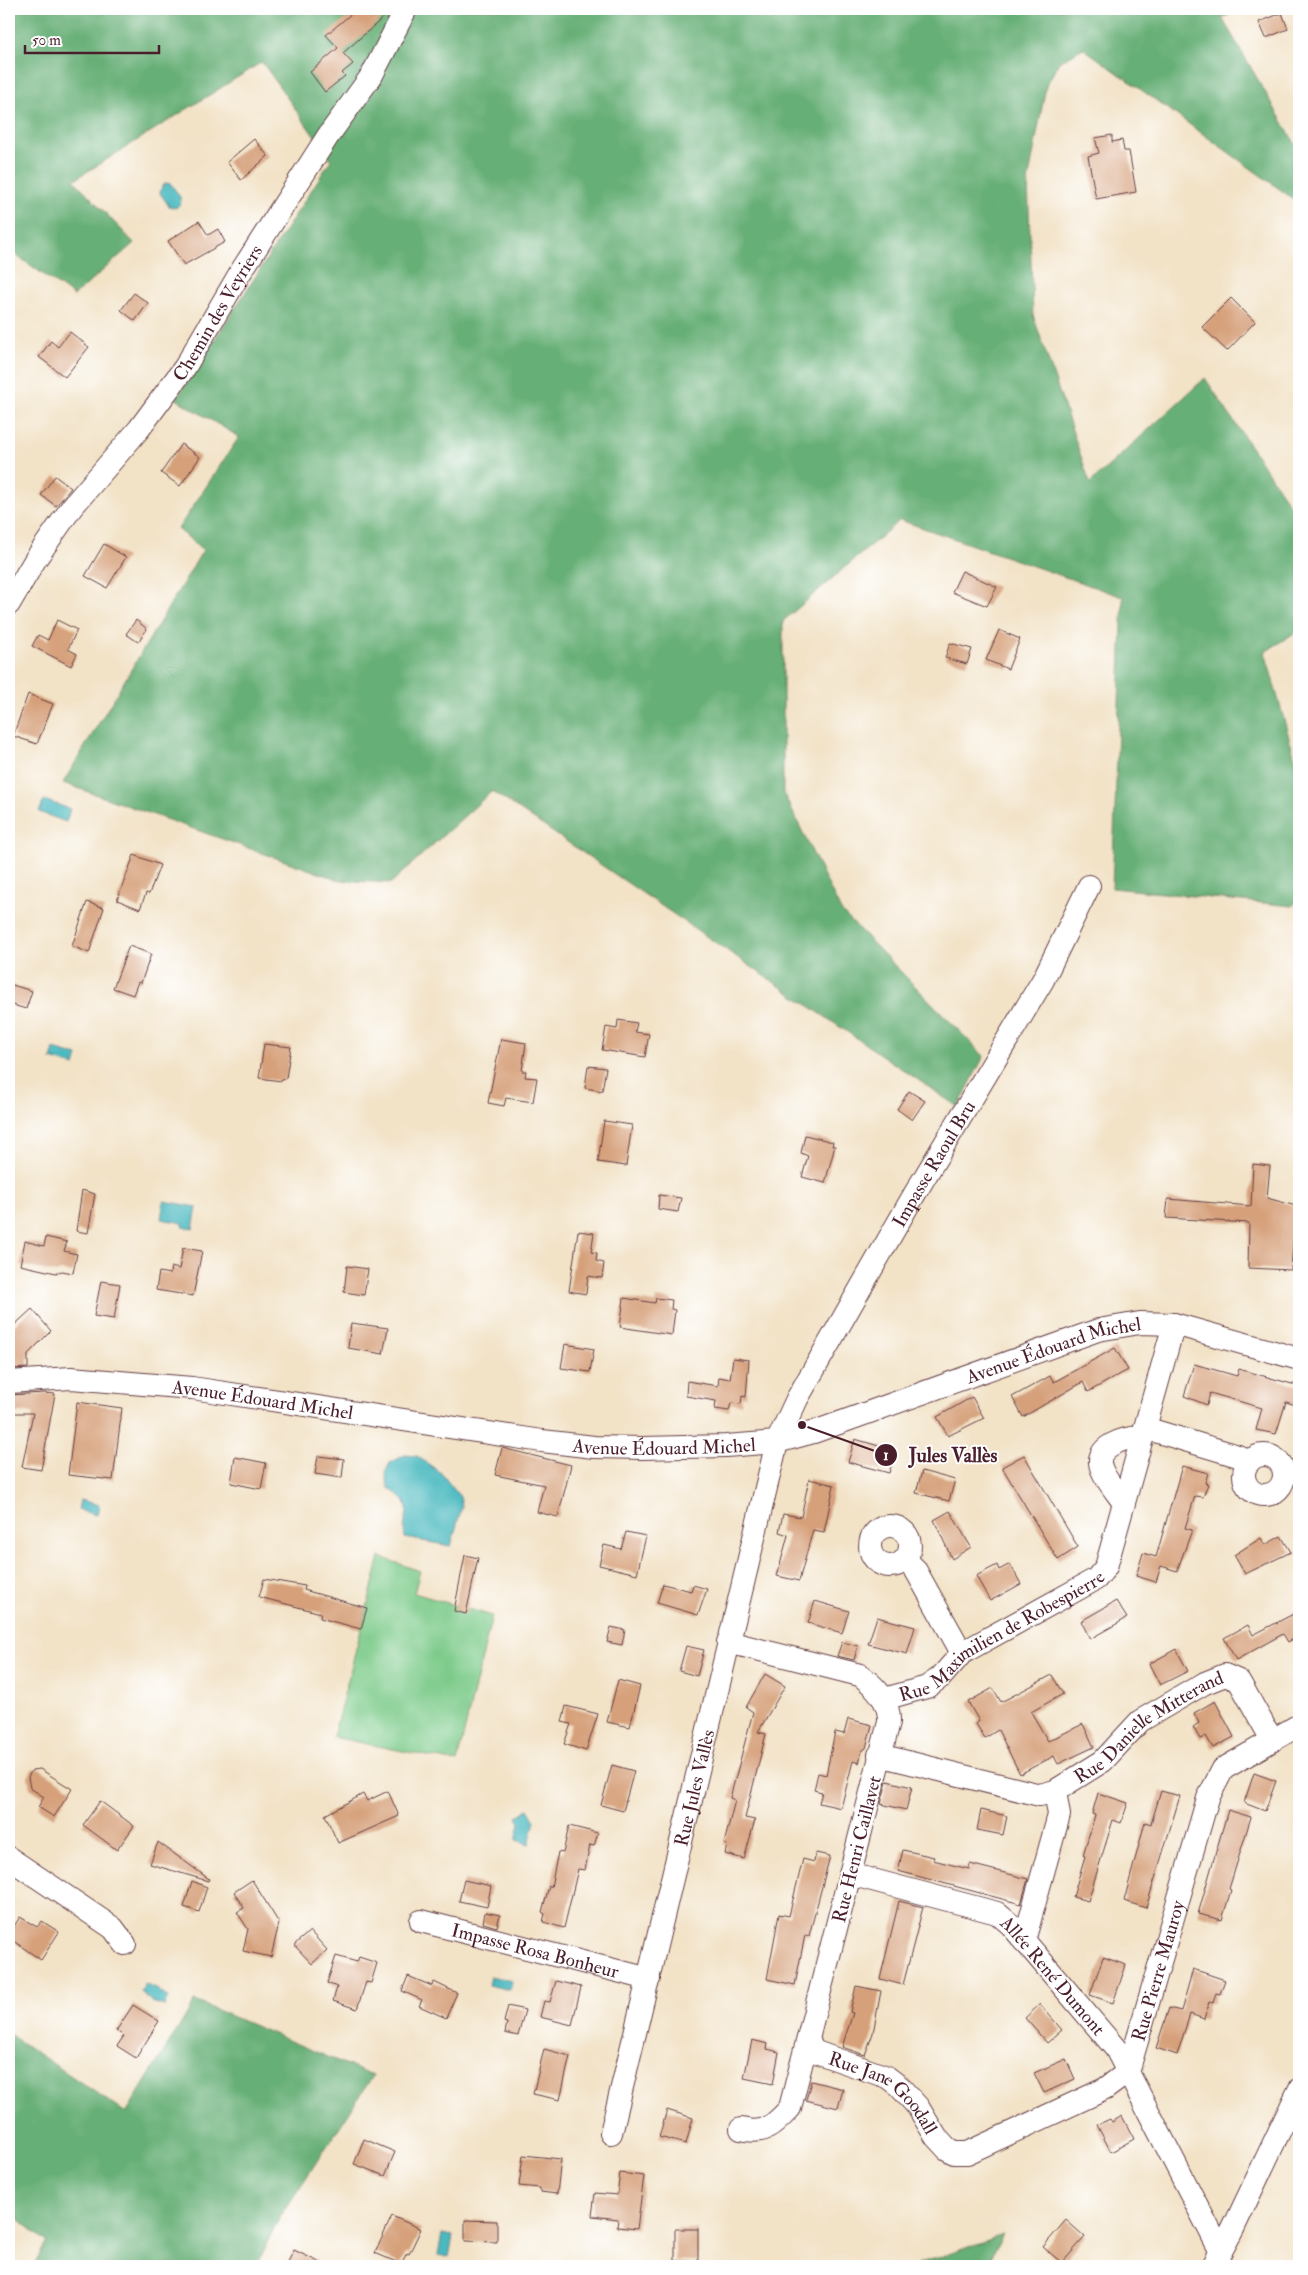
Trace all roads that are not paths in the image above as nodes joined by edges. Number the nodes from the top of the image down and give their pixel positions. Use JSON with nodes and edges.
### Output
{"nodes":[{"id":1,"x":406,"y":9,"type":"edge"},
{"id":2,"x":9,"y":604,"type":"edge"},
{"id":3,"x":1089,"y":886,"type":"dead end"},
{"id":4,"x":1174,"y":1324,"type":"junction"},
{"id":5,"x":1299,"y":1359,"type":"edge"},
{"id":6,"x":9,"y":1382,"type":"edge"},
{"id":7,"x":1144,"y":1433,"type":"junction"},
{"id":8,"x":777,"y":1442,"type":"junction"},
{"id":9,"x":1249,"y":1462,"type":"dead end"},
{"id":10,"x":1124,"y":1503,"type":"junction"},
{"id":11,"x":905,"y":1559,"type":"dead end"},
{"id":12,"x":728,"y":1642,"type":"junction"},
{"id":13,"x":962,"y":1653,"type":"junction"},
{"id":14,"x":884,"y":1699,"type":"junction"},
{"id":15,"x":1299,"y":1725,"type":"edge"},
{"id":16,"x":1272,"y":1740,"type":"junction"},
{"id":17,"x":879,"y":1755,"type":"junction"},
{"id":18,"x":1055,"y":1791,"type":"junction"},
{"id":19,"x":9,"y":1858,"type":"edge"},
{"id":20,"x":850,"y":1874,"type":"junction"},
{"id":21,"x":421,"y":1921,"type":"dead end"},
{"id":22,"x":1024,"y":1941,"type":"junction"},
{"id":23,"x":125,"y":1944,"type":"dead end"},
{"id":24,"x":649,"y":1979,"type":"junction"},
{"id":25,"x":808,"y":2040,"type":"junction"},
{"id":26,"x":1128,"y":2072,"type":"junction"},
{"id":27,"x":1299,"y":2090,"type":"edge"},
{"id":28,"x":741,"y":2129,"type":"dead end"},
{"id":29,"x":611,"y":2133,"type":"dead end"},
{"id":30,"x":1217,"y":2259,"type":"edge"}],
"edges":[{"from":1,"to":2,"type":"street","name":"Chemin des Veyriers"},
{"from":3,"to":8,"type":"street","name":"Impasse Raoul Bru"},
{"from":4,"to":5,"type":"street","name":"Avenue Édouard Michel"},
{"from":4,"to":7,"type":"street","name":"Rue Maximilien de Robespierre"},
{"from":4,"to":8,"type":"street","name":"Avenue Édouard Michel"},
{"from":6,"to":8,"type":"street","name":"Avenue Édouard Michel"},
{"from":7,"to":9,"type":"street"},
{"from":7,"to":10,"type":"street","name":"Rue Maximilien de Robespierre"},
{"from":7,"to":10,"type":"street"},
{"from":8,"to":12,"type":"street","name":"Rue Jules Vallès"},
{"from":10,"to":13,"type":"street","name":"Rue Maximilien de Robespierre"},
{"from":11,"to":13,"type":"street"},
{"from":12,"to":14,"type":"street","name":"Rue Henri Caillavet"},
{"from":12,"to":24,"type":"street","name":"Rue Jules Vallès"},
{"from":13,"to":14,"type":"street","name":"Rue Maximilien de Robespierre"},
{"from":14,"to":17,"type":"street","name":"Rue Henri Caillavet"},
{"from":15,"to":16,"type":"street","name":"Rue Pierre Mauroy"},
{"from":16,"to":18,"type":"street","name":"Rue Danielle Mitterand"},
{"from":16,"to":26,"type":"street","name":"Rue Pierre Mauroy"},
{"from":17,"to":18,"type":"street","name":"Rue Danielle Mitterand"},
{"from":17,"to":20,"type":"street","name":"Rue Henri Caillavet"},
{"from":18,"to":22,"type":"street","name":"Rue Danielle Mitterand"},
{"from":19,"to":23,"type":"street"},
{"from":20,"to":22,"type":"street","name":"Allée René Dumont"},
{"from":20,"to":25,"type":"street","name":"Rue Henri Caillavet"},
{"from":21,"to":24,"type":"street","name":"Impasse Rosa Bonheur"},
{"from":22,"to":26,"type":"street","name":"Allée René Dumont"},
{"from":24,"to":29,"type":"street","name":"Rue Jules Vallès"},
{"from":25,"to":26,"type":"street","name":"Rue Jane Goodall"},
{"from":25,"to":28,"type":"street","name":"Rue Henri Caillavet"},
{"from":26,"to":30,"type":"street","name":"Allée René Dumont"},
{"from":27,"to":30,"type":"street"}]}
